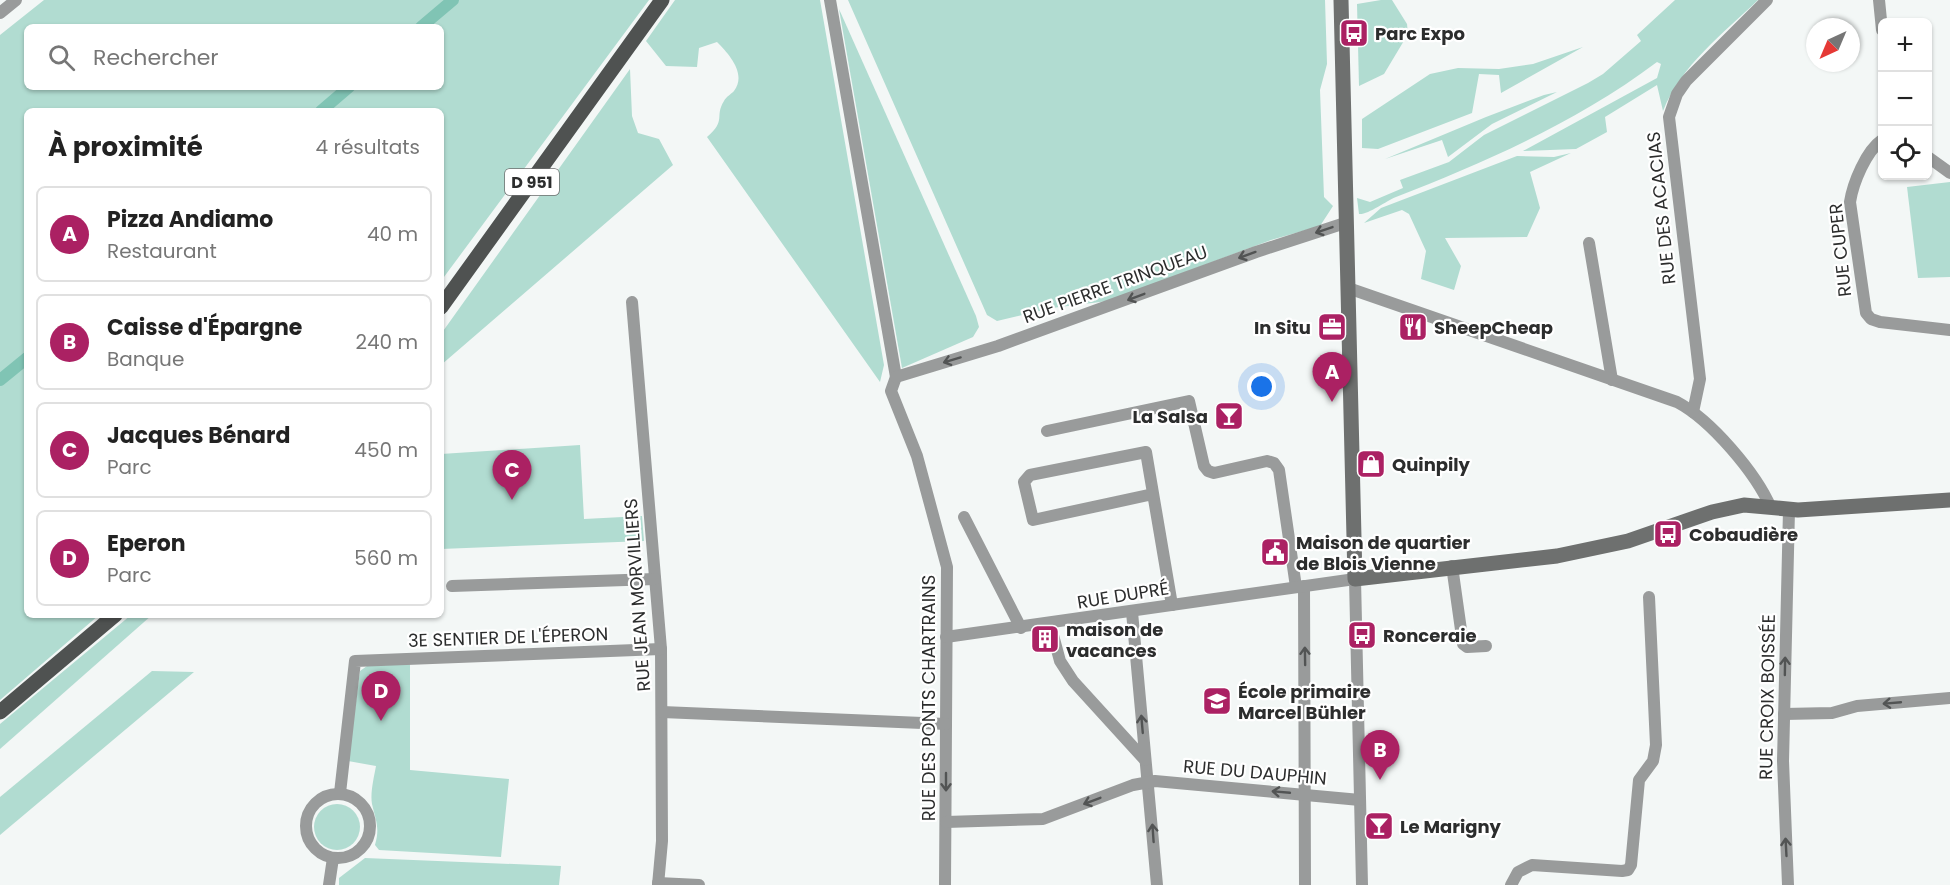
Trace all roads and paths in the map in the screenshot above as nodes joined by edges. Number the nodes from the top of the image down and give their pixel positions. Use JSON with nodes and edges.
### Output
{"nodes":[{"id":1,"x":16,"y":0,"type":"edge"},
{"id":2,"x":662,"y":0,"type":"edge"},
{"id":3,"x":830,"y":0,"type":"edge"},
{"id":4,"x":1341,"y":0,"type":"edge"},
{"id":5,"x":1767,"y":0,"type":"edge"},
{"id":6,"x":1878,"y":0,"type":"edge"},
{"id":7,"x":0,"y":13,"type":"edge"},
{"id":8,"x":1880,"y":18,"type":"edge"},
{"id":9,"x":1878,"y":144,"type":"edge"},
{"id":10,"x":1932,"y":161,"type":"edge"},
{"id":11,"x":1950,"y":172,"type":"edge"},
{"id":12,"x":1346,"y":223,"type":"junction"},
{"id":13,"x":1588,"y":243,"type":"dead end"},
{"id":14,"x":1348,"y":288,"type":"junction"},
{"id":15,"x":632,"y":302,"type":"dead end"},
{"id":16,"x":444,"y":303,"type":"edge"},
{"id":17,"x":1950,"y":330,"type":"edge"},
{"id":18,"x":896,"y":377,"type":"junction"},
{"id":19,"x":1612,"y":380,"type":"junction"},
{"id":20,"x":1693,"y":412,"type":"junction"},
{"id":21,"x":1047,"y":431,"type":"dead end"},
{"id":22,"x":1154,"y":494,"type":"junction"},
{"id":23,"x":1950,"y":500,"type":"edge"},
{"id":24,"x":1771,"y":508,"type":"junction"},
{"id":25,"x":1789,"y":510,"type":"junction"},
{"id":26,"x":964,"y":517,"type":"dead end"},
{"id":27,"x":1452,"y":566,"type":"junction"},
{"id":28,"x":655,"y":579,"type":"junction"},
{"id":29,"x":1355,"y":579,"type":"junction"},
{"id":30,"x":452,"y":586,"type":"dead end"},
{"id":31,"x":1300,"y":586,"type":"junction"},
{"id":32,"x":1649,"y":597,"type":"dead end"},
{"id":33,"x":1172,"y":605,"type":"junction"},
{"id":34,"x":1132,"y":612,"type":"junction"},
{"id":35,"x":111,"y":618,"type":"edge"},
{"id":36,"x":1050,"y":624,"type":"junction"},
{"id":37,"x":1021,"y":628,"type":"junction"},
{"id":38,"x":946,"y":637,"type":"junction"},
{"id":39,"x":1486,"y":646,"type":"dead end"},
{"id":40,"x":662,"y":649,"type":"junction"},
{"id":41,"x":1950,"y":698,"type":"edge"},
{"id":42,"x":662,"y":711,"type":"junction"},
{"id":43,"x":0,"y":712,"type":"edge"},
{"id":44,"x":1784,"y":714,"type":"junction"},
{"id":45,"x":946,"y":724,"type":"junction"},
{"id":46,"x":1145,"y":760,"type":"junction"},
{"id":47,"x":1147,"y":782,"type":"junction"},
{"id":48,"x":340,"y":793,"type":"junction"},
{"id":49,"x":1305,"y":794,"type":"junction"},
{"id":50,"x":1360,"y":800,"type":"junction"},
{"id":51,"x":946,"y":822,"type":"junction"},
{"id":52,"x":333,"y":858,"type":"junction"},
{"id":53,"x":658,"y":884,"type":"edge"},
{"id":54,"x":1366,"y":884,"type":"edge"},
{"id":55,"x":329,"y":885,"type":"edge"},
{"id":56,"x":699,"y":885,"type":"edge"},
{"id":57,"x":945,"y":885,"type":"edge"},
{"id":58,"x":1157,"y":885,"type":"edge"},
{"id":59,"x":1305,"y":885,"type":"edge"},
{"id":60,"x":1511,"y":885,"type":"edge"},
{"id":61,"x":1788,"y":885,"type":"edge"}],
"edges":[{"from":1,"to":7,"type":"street"},
{"from":2,"to":16,"type":"main road","number":"D 951"},
{"from":3,"to":18,"type":"street","name":"RUE DES PONTS CHARTRAINS"},
{"from":4,"to":12,"type":"street"},
{"from":5,"to":20,"type":"street","name":"RUE DES ACACIAS"},
{"from":6,"to":8,"type":"street"},
{"from":9,"to":17,"type":"street","name":"RUE CUPER"},
{"from":10,"to":11,"type":"street"},
{"from":12,"to":14,"type":"street"},
{"from":12,"to":18,"type":"street","name":"RUE PIERRE TRINQUEAU","one_way":true},
{"from":13,"to":19,"type":"street"},
{"from":14,"to":19,"type":"street"},
{"from":14,"to":29,"type":"street"},
{"from":15,"to":28,"type":"street","name":"RUE JEAN MORVILLIERS"},
{"from":18,"to":38,"type":"street","name":"RUE DES PONTS CHARTRAINS"},
{"from":19,"to":20,"type":"street"},
{"from":20,"to":24,"type":"street"},
{"from":21,"to":31,"type":"street"},
{"from":22,"to":22,"type":"street"},
{"from":22,"to":33,"type":"street"},
{"from":23,"to":25,"type":"street"},
{"from":24,"to":25,"type":"street"},
{"from":24,"to":27,"type":"street"},
{"from":44,"to":25,"type":"street","name":"RUE CROIX BOISSÉE","one_way":true},
{"from":26,"to":37,"type":"street"},
{"from":27,"to":29,"type":"street"},
{"from":27,"to":39,"type":"street"},
{"from":28,"to":30,"type":"street"},
{"from":28,"to":40,"type":"street","name":"RUE JEAN MORVILLIERS"},
{"from":29,"to":31,"type":"street","name":"RUE DUPRÉ"},
{"from":29,"to":50,"type":"street"},
{"from":31,"to":33,"type":"street","name":"RUE DUPRÉ"},
{"from":49,"to":31,"type":"street","one_way":true},
{"from":32,"to":60,"type":"street"},
{"from":33,"to":34,"type":"street","name":"RUE DUPRÉ"},
{"from":34,"to":36,"type":"street","name":"RUE DUPRÉ"},
{"from":46,"to":34,"type":"street","one_way":true},
{"from":35,"to":43,"type":"main road"},
{"from":36,"to":37,"type":"street","name":"RUE DUPRÉ"},
{"from":36,"to":46,"type":"street"},
{"from":37,"to":38,"type":"street","name":"RUE DUPRÉ"},
{"from":38,"to":45,"type":"street","name":"RUE DES PONTS CHARTRAINS"},
{"from":40,"to":42,"type":"street","name":"RUE JEAN MORVILLIERS"},
{"from":40,"to":48,"type":"street","name":"3E SENTIER DE L'ÉPERON"},
{"from":41,"to":44,"type":"street","one_way":true},
{"from":42,"to":45,"type":"street"},
{"from":42,"to":53,"type":"street","name":"RUE JEAN MORVILLIERS"},
{"from":61,"to":44,"type":"street","name":"RUE CROIX BOISSÉE","one_way":true},
{"from":45,"to":51,"type":"street","name":"RUE DES PONTS CHARTRAINS","one_way":true},
{"from":46,"to":47,"type":"street"},
{"from":49,"to":47,"type":"street","name":"RUE DU DAUPHIN","one_way":true},
{"from":47,"to":51,"type":"street","one_way":true},
{"from":58,"to":47,"type":"street","one_way":true},
{"from":48,"to":52,"type":"street"},
{"from":48,"to":52,"type":"street"},
{"from":49,"to":50,"type":"street","name":"RUE DU DAUPHIN"},
{"from":49,"to":59,"type":"street"},
{"from":50,"to":54,"type":"street"},
{"from":51,"to":57,"type":"street","name":"RUE DES PONTS CHARTRAINS"},
{"from":52,"to":55,"type":"street"},
{"from":53,"to":56,"type":"street"}]}
